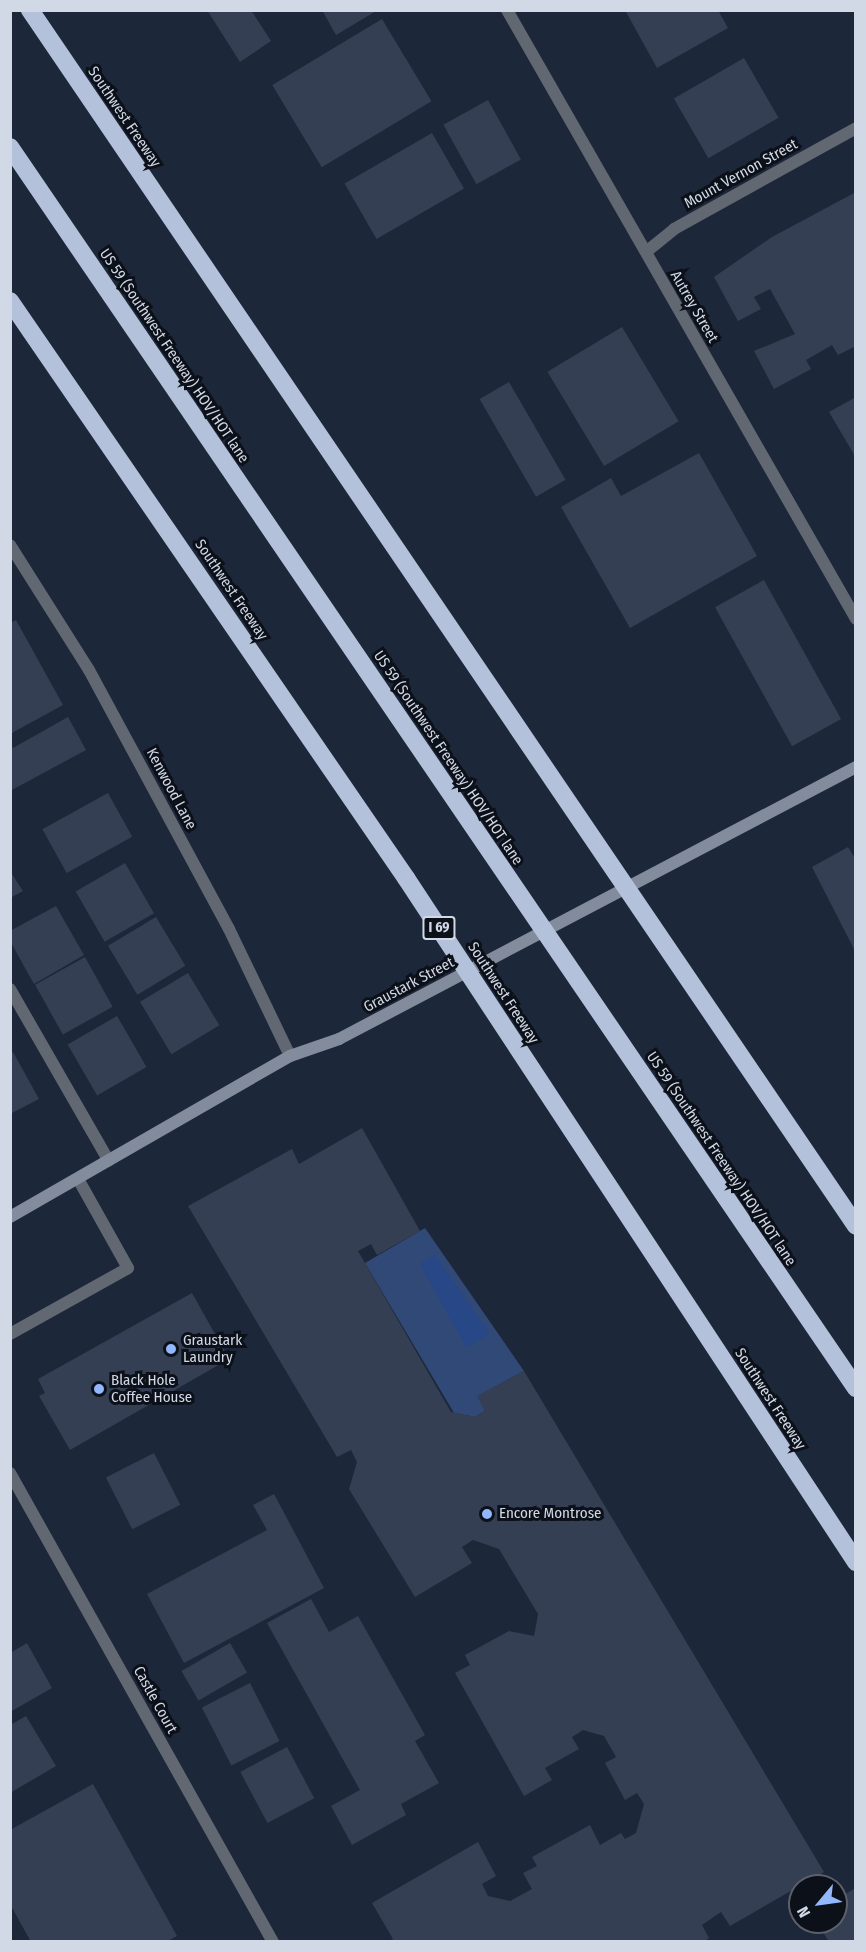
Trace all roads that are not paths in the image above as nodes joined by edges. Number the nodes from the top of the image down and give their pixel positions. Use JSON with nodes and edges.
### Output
{"nodes":[{"id":1,"x":30,"y":10,"type":"edge"},
{"id":2,"x":507,"y":10,"type":"edge"},
{"id":3,"x":855,"y":128,"type":"edge"},
{"id":4,"x":10,"y":147,"type":"edge"},
{"id":5,"x":645,"y":252,"type":"junction"},
{"id":6,"x":10,"y":301,"type":"edge"},
{"id":7,"x":10,"y":545,"type":"edge"},
{"id":8,"x":855,"y":619,"type":"edge"},
{"id":9,"x":855,"y":766,"type":"edge"},
{"id":10,"x":10,"y":989,"type":"edge"},
{"id":11,"x":290,"y":1056,"type":"junction"},
{"id":12,"x":109,"y":1161,"type":"junction"},
{"id":13,"x":78,"y":1179,"type":"junction"},
{"id":14,"x":10,"y":1217,"type":"edge"},
{"id":15,"x":855,"y":1226,"type":"edge"},
{"id":16,"x":10,"y":1334,"type":"edge"},
{"id":17,"x":855,"y":1388,"type":"edge"},
{"id":18,"x":10,"y":1473,"type":"edge"},
{"id":19,"x":855,"y":1562,"type":"edge"},
{"id":20,"x":273,"y":1941,"type":"edge"}],
"edges":[{"from":1,"to":15,"type":"highway","name":"Southwest Freeway"},
{"from":2,"to":5,"type":"street","name":"Autrey Street"},
{"from":3,"to":5,"type":"street","name":"Mount Vernon Street"},
{"from":4,"to":17,"type":"highway","name":"US 59 (Southwest Freeway) HOV/HOT lane"},
{"from":5,"to":8,"type":"street","name":"Autrey Street"},
{"from":6,"to":19,"type":"highway","name":"Southwest Freeway","number":"I 69"},
{"from":7,"to":11,"type":"street","name":"Kenwood Lane"},
{"from":9,"to":11,"type":"street","name":"Graustark Street"},
{"from":10,"to":12,"type":"street"},
{"from":11,"to":12,"type":"street","name":"Graustark Street"},
{"from":12,"to":13,"type":"street","name":"Graustark Street"},
{"from":13,"to":14,"type":"street","name":"Graustark Street"},
{"from":13,"to":16,"type":"street"},
{"from":18,"to":20,"type":"street","name":"Castle Court"}]}
